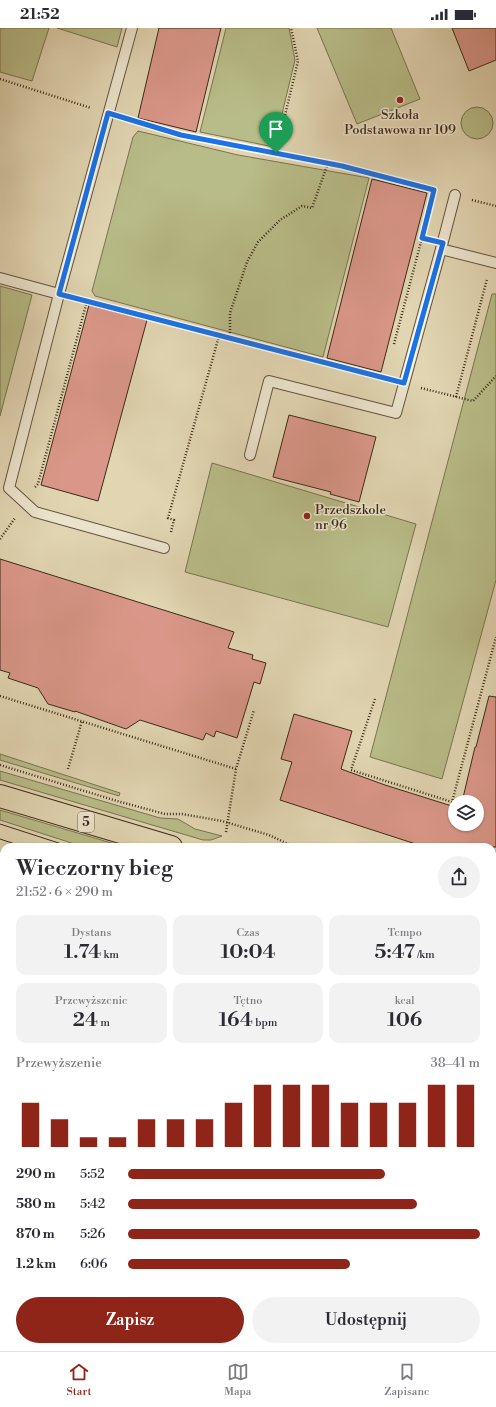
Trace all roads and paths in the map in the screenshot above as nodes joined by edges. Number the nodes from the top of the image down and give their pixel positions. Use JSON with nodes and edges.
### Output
{"nodes":[{"id":1,"x":132,"y":28,"type":"edge"},
{"id":2,"x":291,"y":28,"type":"edge"},
{"id":3,"x":0,"y":79,"type":"edge"},
{"id":4,"x":108,"y":113,"type":"junction"},
{"id":5,"x":276,"y":153,"type":"junction"},
{"id":6,"x":328,"y":163,"type":"junction"},
{"id":7,"x":455,"y":195,"type":"joint"},
{"id":8,"x":496,"y":206,"type":"edge"},
{"id":9,"x":422,"y":238,"type":"junction"},
{"id":10,"x":442,"y":246,"type":"junction"},
{"id":11,"x":496,"y":263,"type":"edge"},
{"id":12,"x":487,"y":277,"type":"dead end"},
{"id":13,"x":0,"y":278,"type":"edge"},
{"id":14,"x":59,"y":294,"type":"junction"},
{"id":15,"x":87,"y":301,"type":"junction"},
{"id":16,"x":219,"y":336,"type":"junction"},
{"id":17,"x":230,"y":339,"type":"junction"},
{"id":18,"x":393,"y":349,"type":"dead end"},
{"id":19,"x":387,"y":371,"type":"dead end"},
{"id":20,"x":496,"y":376,"type":"edge"},
{"id":21,"x":385,"y":379,"type":"junction"},
{"id":22,"x":404,"y":383,"type":"junction"},
{"id":23,"x":456,"y":397,"type":"junction"},
{"id":24,"x":250,"y":455,"type":"dead end"},
{"id":25,"x":4,"y":488,"type":"edge"},
{"id":26,"x":26,"y":504,"type":"junction"},
{"id":27,"x":0,"y":539,"type":"edge"},
{"id":28,"x":164,"y":548,"type":"joint"},
{"id":29,"x":496,"y":637,"type":"edge"},
{"id":30,"x":0,"y":696,"type":"edge"},
{"id":31,"x":375,"y":699,"type":"dead end"},
{"id":32,"x":254,"y":710,"type":"dead end"},
{"id":33,"x":82,"y":721,"type":"junction"},
{"id":34,"x":0,"y":765,"type":"edge"},
{"id":35,"x":68,"y":769,"type":"dead end"},
{"id":36,"x":236,"y":769,"type":"junction"},
{"id":37,"x":0,"y":796,"type":"edge"},
{"id":38,"x":227,"y":823,"type":"junction"},
{"id":39,"x":226,"y":832,"type":"dead end"},
{"id":40,"x":158,"y":843,"type":"edge"},
{"id":41,"x":286,"y":843,"type":"edge"}],
"edges":[{"from":1,"to":4,"type":"lane"},
{"from":2,"to":5,"type":"path"},
{"from":3,"to":4,"type":"path"},
{"from":4,"to":5,"type":"path"},
{"from":4,"to":14,"type":"lane"},
{"from":5,"to":6,"type":"path"},
{"from":6,"to":9,"type":"path"},
{"from":6,"to":17,"type":"path"},
{"from":7,"to":8,"type":"path"},
{"from":7,"to":10,"type":"lane"},
{"from":9,"to":10,"type":"path"},
{"from":9,"to":18,"type":"path"},
{"from":10,"to":11,"type":"lane"},
{"from":10,"to":22,"type":"lane"},
{"from":12,"to":23,"type":"path"},
{"from":13,"to":14,"type":"lane"},
{"from":14,"to":15,"type":"path"},
{"from":14,"to":25,"type":"lane"},
{"from":15,"to":16,"type":"path"},
{"from":15,"to":26,"type":"path"},
{"from":16,"to":17,"type":"path"},
{"from":16,"to":28,"type":"path"},
{"from":17,"to":21,"type":"path"},
{"from":19,"to":21,"type":"path"},
{"from":20,"to":23,"type":"path"},
{"from":21,"to":22,"type":"path"},
{"from":22,"to":23,"type":"path"},
{"from":22,"to":24,"type":"lane"},
{"from":25,"to":26,"type":"lane"},
{"from":26,"to":27,"type":"path"},
{"from":26,"to":28,"type":"lane"},
{"from":29,"to":31,"type":"path"},
{"from":30,"to":33,"type":"path"},
{"from":32,"to":36,"type":"path"},
{"from":33,"to":35,"type":"path"},
{"from":33,"to":36,"type":"path"},
{"from":34,"to":38,"type":"path"},
{"from":36,"to":38,"type":"path"},
{"from":37,"to":40,"type":"main road","number":"5"},
{"from":38,"to":39,"type":"path"},
{"from":38,"to":41,"type":"path"}]}
